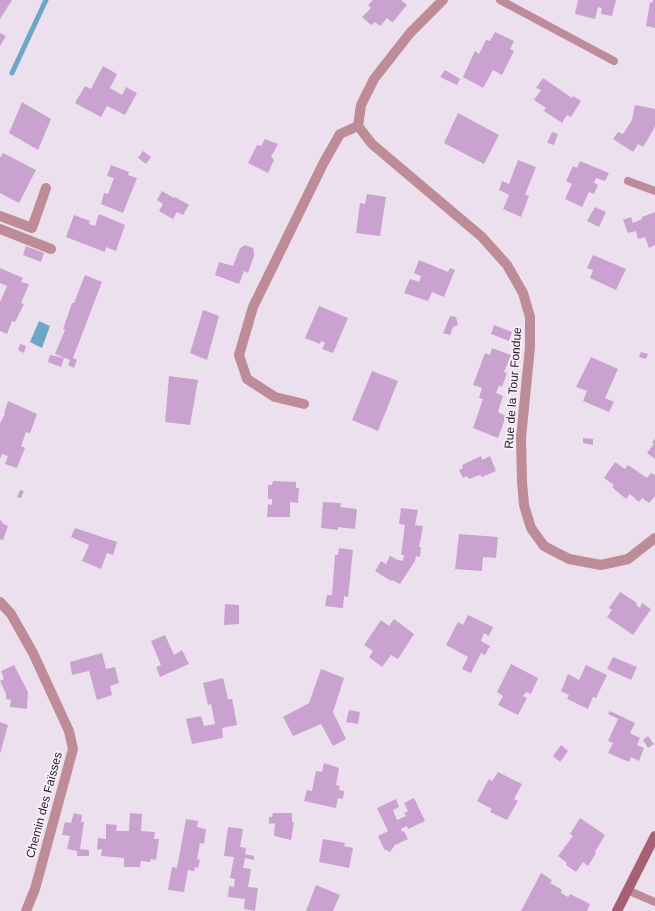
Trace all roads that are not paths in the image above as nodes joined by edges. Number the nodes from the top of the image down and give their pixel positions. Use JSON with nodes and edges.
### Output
{"nodes":[{"id":1,"x":443,"y":0,"type":"edge"},
{"id":2,"x":500,"y":0,"type":"edge"},
{"id":3,"x":614,"y":61,"type":"dead end"},
{"id":4,"x":358,"y":126,"type":"junction"},
{"id":5,"x":628,"y":181,"type":"dead end"},
{"id":6,"x":46,"y":188,"type":"dead end"},
{"id":7,"x":655,"y":191,"type":"edge"},
{"id":8,"x":0,"y":216,"type":"edge"},
{"id":9,"x":0,"y":228,"type":"edge"},
{"id":10,"x":51,"y":249,"type":"dead end"},
{"id":11,"x":304,"y":404,"type":"dead end"},
{"id":12,"x":655,"y":538,"type":"edge"},
{"id":13,"x":0,"y":602,"type":"edge"},
{"id":14,"x":655,"y":836,"type":"edge"},
{"id":15,"x":627,"y":890,"type":"junction"},
{"id":16,"x":655,"y":902,"type":"edge"},
{"id":17,"x":26,"y":911,"type":"edge"},
{"id":18,"x":617,"y":911,"type":"edge"}],
"edges":[{"from":1,"to":4,"type":"street"},
{"from":2,"to":3,"type":"lane"},
{"from":4,"to":11,"type":"street"},
{"from":4,"to":12,"type":"street","name":"Rue de la Tour Fondue"},
{"from":5,"to":7,"type":"lane"},
{"from":6,"to":8,"type":"street"},
{"from":9,"to":10,"type":"street"},
{"from":13,"to":17,"type":"street","name":"Chemin des Faïsses"},
{"from":14,"to":15,"type":"street"},
{"from":15,"to":16,"type":"lane"},
{"from":15,"to":18,"type":"street"}]}
